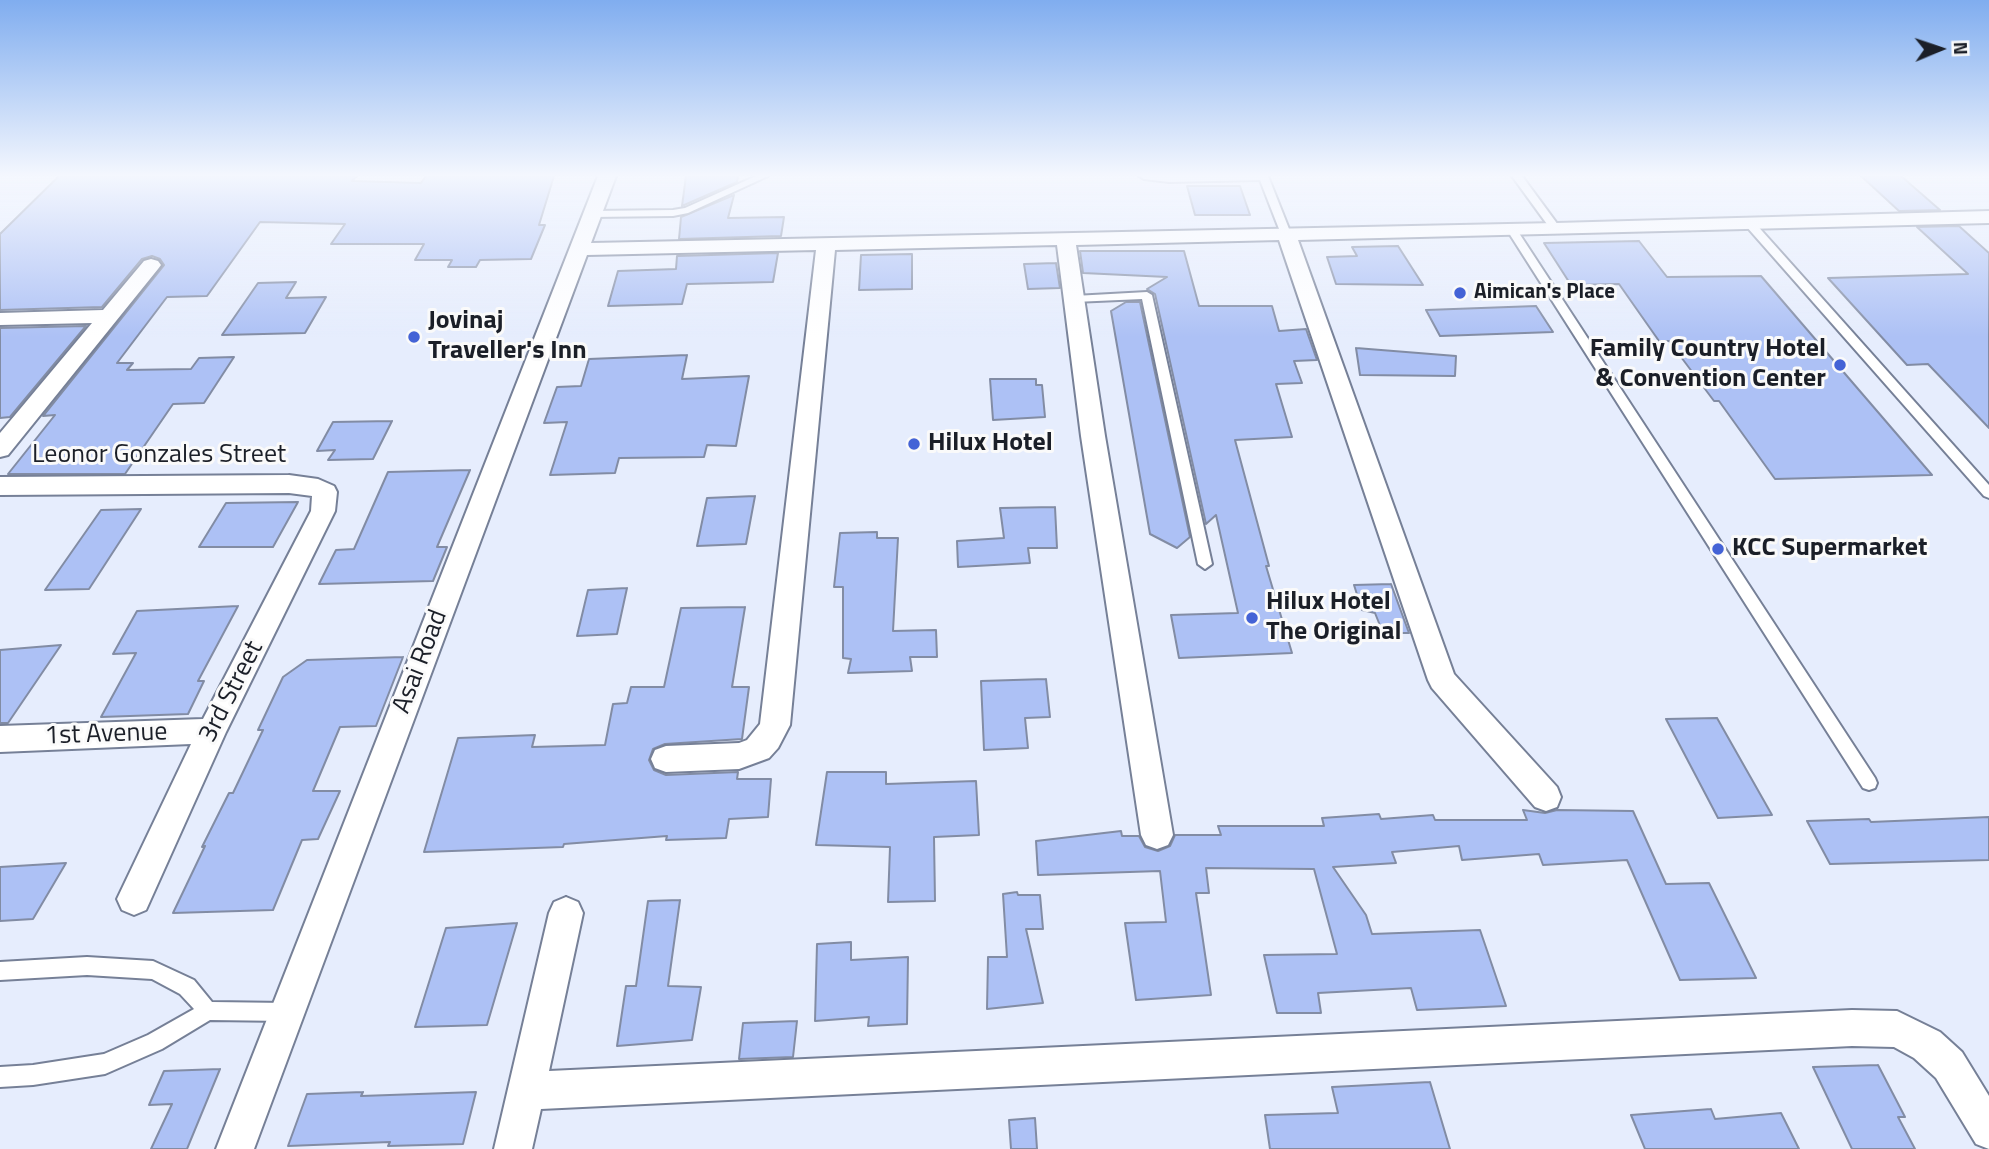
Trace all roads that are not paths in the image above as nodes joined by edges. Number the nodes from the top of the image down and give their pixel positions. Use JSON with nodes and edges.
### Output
{"nodes":[{"id":1,"x":586,"y":230,"type":"edge"},
{"id":2,"x":1284,"y":230,"type":"edge"},
{"id":3,"x":1512,"y":230,"type":"junction"},
{"id":4,"x":1529,"y":230,"type":"edge"},
{"id":5,"x":1755,"y":230,"type":"edge"},
{"id":6,"x":1286,"y":234,"type":"junction"},
{"id":7,"x":1066,"y":239,"type":"junction"},
{"id":8,"x":826,"y":245,"type":"junction"},
{"id":9,"x":579,"y":249,"type":"junction"},
{"id":10,"x":151,"y":265,"type":"dead end"},
{"id":11,"x":1074,"y":299,"type":"junction"},
{"id":12,"x":107,"y":316,"type":"junction"},
{"id":13,"x":0,"y":319,"type":"edge"},
{"id":14,"x":0,"y":449,"type":"edge"},
{"id":15,"x":0,"y":486,"type":"edge"},
{"id":16,"x":318,"y":488,"type":"joint"},
{"id":17,"x":1989,"y":493,"type":"edge"},
{"id":18,"x":1205,"y":564,"type":"dead end"},
{"id":19,"x":212,"y":731,"type":"junction"},
{"id":20,"x":0,"y":738,"type":"edge"},
{"id":21,"x":666,"y":759,"type":"dead end"},
{"id":22,"x":1869,"y":783,"type":"dead end"},
{"id":23,"x":1546,"y":797,"type":"dead end"},
{"id":24,"x":1157,"y":835,"type":"dead end"},
{"id":25,"x":134,"y":899,"type":"dead end"},
{"id":26,"x":566,"y":913,"type":"dead end"},
{"id":27,"x":0,"y":971,"type":"edge"},
{"id":28,"x":208,"y":1011,"type":"junction"},
{"id":29,"x":287,"y":1012,"type":"junction"},
{"id":30,"x":0,"y":1077,"type":"edge"},
{"id":31,"x":527,"y":1091,"type":"junction"},
{"id":32,"x":1989,"y":1131,"type":"edge"},
{"id":33,"x":235,"y":1149,"type":"edge"},
{"id":34,"x":513,"y":1149,"type":"edge"}],
"edges":[{"from":1,"to":9,"type":"street","name":"Asai Road"},
{"from":2,"to":6,"type":"lane"},
{"from":3,"to":4,"type":"street"},
{"from":3,"to":6,"type":"street"},
{"from":3,"to":22,"type":"lane"},
{"from":5,"to":17,"type":"lane"},
{"from":6,"to":7,"type":"street"},
{"from":6,"to":23,"type":"street"},
{"from":7,"to":8,"type":"street"},
{"from":7,"to":11,"type":"street"},
{"from":8,"to":9,"type":"street"},
{"from":8,"to":21,"type":"street"},
{"from":9,"to":29,"type":"street","name":"Asai Road"},
{"from":10,"to":12,"type":"street"},
{"from":11,"to":18,"type":"lane"},
{"from":11,"to":24,"type":"street"},
{"from":12,"to":13,"type":"street"},
{"from":12,"to":14,"type":"street"},
{"from":15,"to":16,"type":"street","name":"Leonor Gonzales Street"},
{"from":16,"to":19,"type":"street","name":"3rd Street"},
{"from":19,"to":20,"type":"street","name":"1st Avenue"},
{"from":19,"to":25,"type":"street","name":"3rd Street"},
{"from":26,"to":31,"type":"street"},
{"from":27,"to":28,"type":"lane"},
{"from":28,"to":29,"type":"lane"},
{"from":28,"to":30,"type":"lane"},
{"from":29,"to":33,"type":"street","name":"Asai Road"},
{"from":31,"to":32,"type":"street"},
{"from":31,"to":34,"type":"street"}]}
